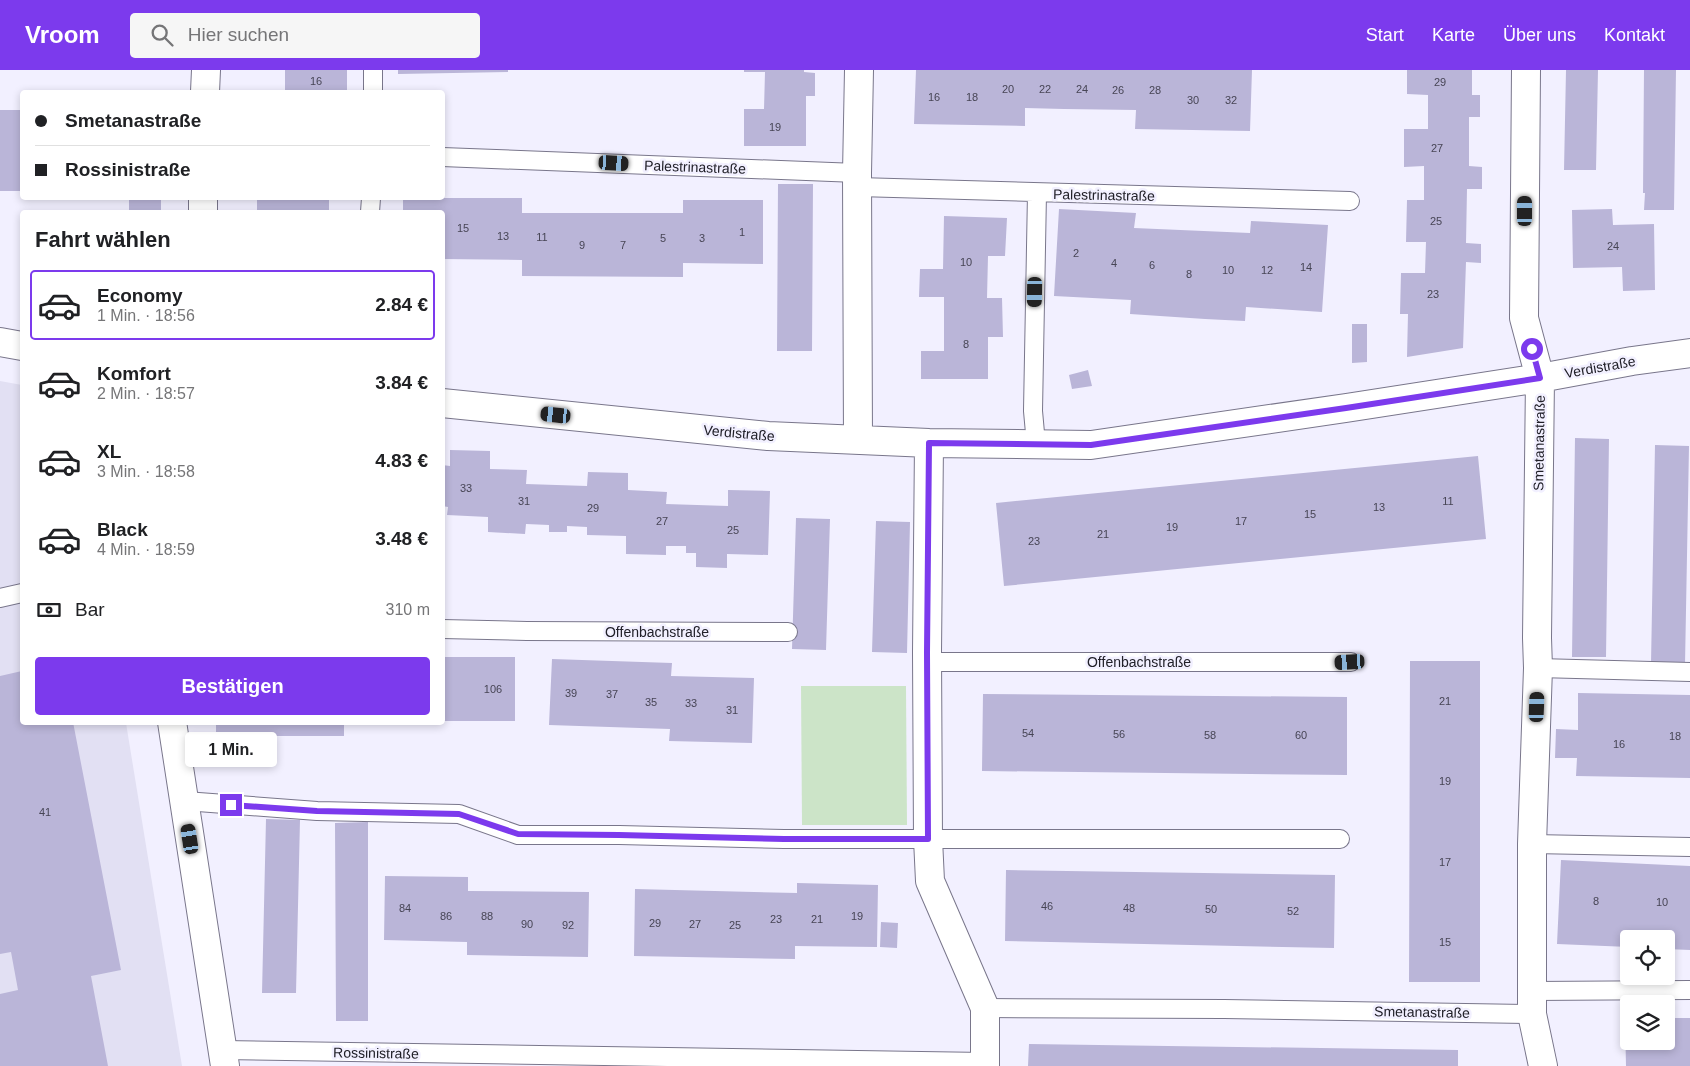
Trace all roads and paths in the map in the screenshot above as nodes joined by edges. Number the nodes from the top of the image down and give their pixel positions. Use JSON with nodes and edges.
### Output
{"nodes":[{"id":1,"x":206,"y":70,"type":"edge"},
{"id":2,"x":373,"y":70,"type":"edge"},
{"id":3,"x":860,"y":70,"type":"edge"},
{"id":4,"x":1526,"y":70,"type":"edge"},
{"id":5,"x":205,"y":90,"type":"edge"},
{"id":6,"x":373,"y":90,"type":"edge"},
{"id":7,"x":445,"y":156,"type":"edge"},
{"id":8,"x":857,"y":180,"type":"junction"},
{"id":9,"x":1037,"y":193,"type":"junction"},
{"id":10,"x":1350,"y":201,"type":"dead end"},
{"id":11,"x":0,"y":342,"type":"edge"},
{"id":12,"x":20,"y":346,"type":"edge"},
{"id":13,"x":1690,"y":353,"type":"edge"},
{"id":14,"x":1540,"y":378,"type":"junction"},
{"id":15,"x":445,"y":403,"type":"edge"},
{"id":16,"x":858,"y":440,"type":"junction"},
{"id":17,"x":929,"y":443,"type":"junction"},
{"id":18,"x":1036,"y":444,"type":"junction"},
{"id":19,"x":20,"y":593,"type":"edge"},
{"id":20,"x":0,"y":598,"type":"edge"},
{"id":21,"x":445,"y":629,"type":"edge"},
{"id":22,"x":788,"y":632,"type":"dead end"},
{"id":23,"x":927,"y":662,"type":"junction"},
{"id":24,"x":1350,"y":662,"type":"dead end"},
{"id":25,"x":1538,"y":668,"type":"junction"},
{"id":26,"x":1690,"y":672,"type":"edge"},
{"id":27,"x":172,"y":725,"type":"edge"},
{"id":28,"x":185,"y":802,"type":"junction"},
{"id":29,"x":928,"y":839,"type":"junction"},
{"id":30,"x":1340,"y":839,"type":"dead end"},
{"id":31,"x":1532,"y":844,"type":"junction"},
{"id":32,"x":1690,"y":847,"type":"edge"},
{"id":33,"x":1690,"y":990,"type":"edge"},
{"id":34,"x":1532,"y":1002,"type":"junction"},
{"id":35,"x":985,"y":1008,"type":"junction"},
{"id":36,"x":224,"y":1058,"type":"edge"},
{"id":37,"x":985,"y":1064,"type":"edge"},
{"id":38,"x":1543,"y":1066,"type":"edge"}],
"edges":[{"from":1,"to":5,"type":"street"},
{"from":2,"to":6,"type":"lane"},
{"from":3,"to":8,"type":"street"},
{"from":4,"to":14,"type":"street","name":"Smetanastraße"},
{"from":7,"to":8,"type":"lane","name":"Palestrinastraße"},
{"from":8,"to":9,"type":"lane","name":"Palestrinastraße"},
{"from":8,"to":16,"type":"street"},
{"from":9,"to":10,"type":"lane","name":"Palestrinastraße"},
{"from":9,"to":18,"type":"lane"},
{"from":11,"to":12,"type":"street"},
{"from":13,"to":14,"type":"street","name":"Verdistraße"},
{"from":14,"to":18,"type":"street","name":"Verdistraße"},
{"from":14,"to":25,"type":"street","name":"Smetanastraße"},
{"from":15,"to":16,"type":"street","name":"Verdistraße"},
{"from":16,"to":17,"type":"street","name":"Verdistraße"},
{"from":17,"to":18,"type":"street","name":"Verdistraße"},
{"from":17,"to":23,"type":"street"},
{"from":19,"to":20,"type":"lane"},
{"from":21,"to":22,"type":"lane","name":"Offenbachstraße"},
{"from":23,"to":24,"type":"lane","name":"Offenbachstraße"},
{"from":23,"to":29,"type":"street"},
{"from":25,"to":26,"type":"lane"},
{"from":25,"to":31,"type":"street","name":"Smetanastraße"},
{"from":27,"to":28,"type":"street","name":"Rossinistraße"},
{"from":28,"to":29,"type":"lane"},
{"from":28,"to":36,"type":"street","name":"Rossinistraße"},
{"from":29,"to":30,"type":"lane"},
{"from":29,"to":35,"type":"street"},
{"from":31,"to":32,"type":"lane"},
{"from":31,"to":34,"type":"street","name":"Smetanastraße"},
{"from":33,"to":34,"type":"lane","name":"Smetanastraße"},
{"from":34,"to":35,"type":"lane","name":"Smetanastraße"},
{"from":34,"to":38,"type":"street","name":"Smetanastraße"},
{"from":35,"to":37,"type":"street"},
{"from":36,"to":37,"type":"lane","name":"Rossinistraße"}]}
